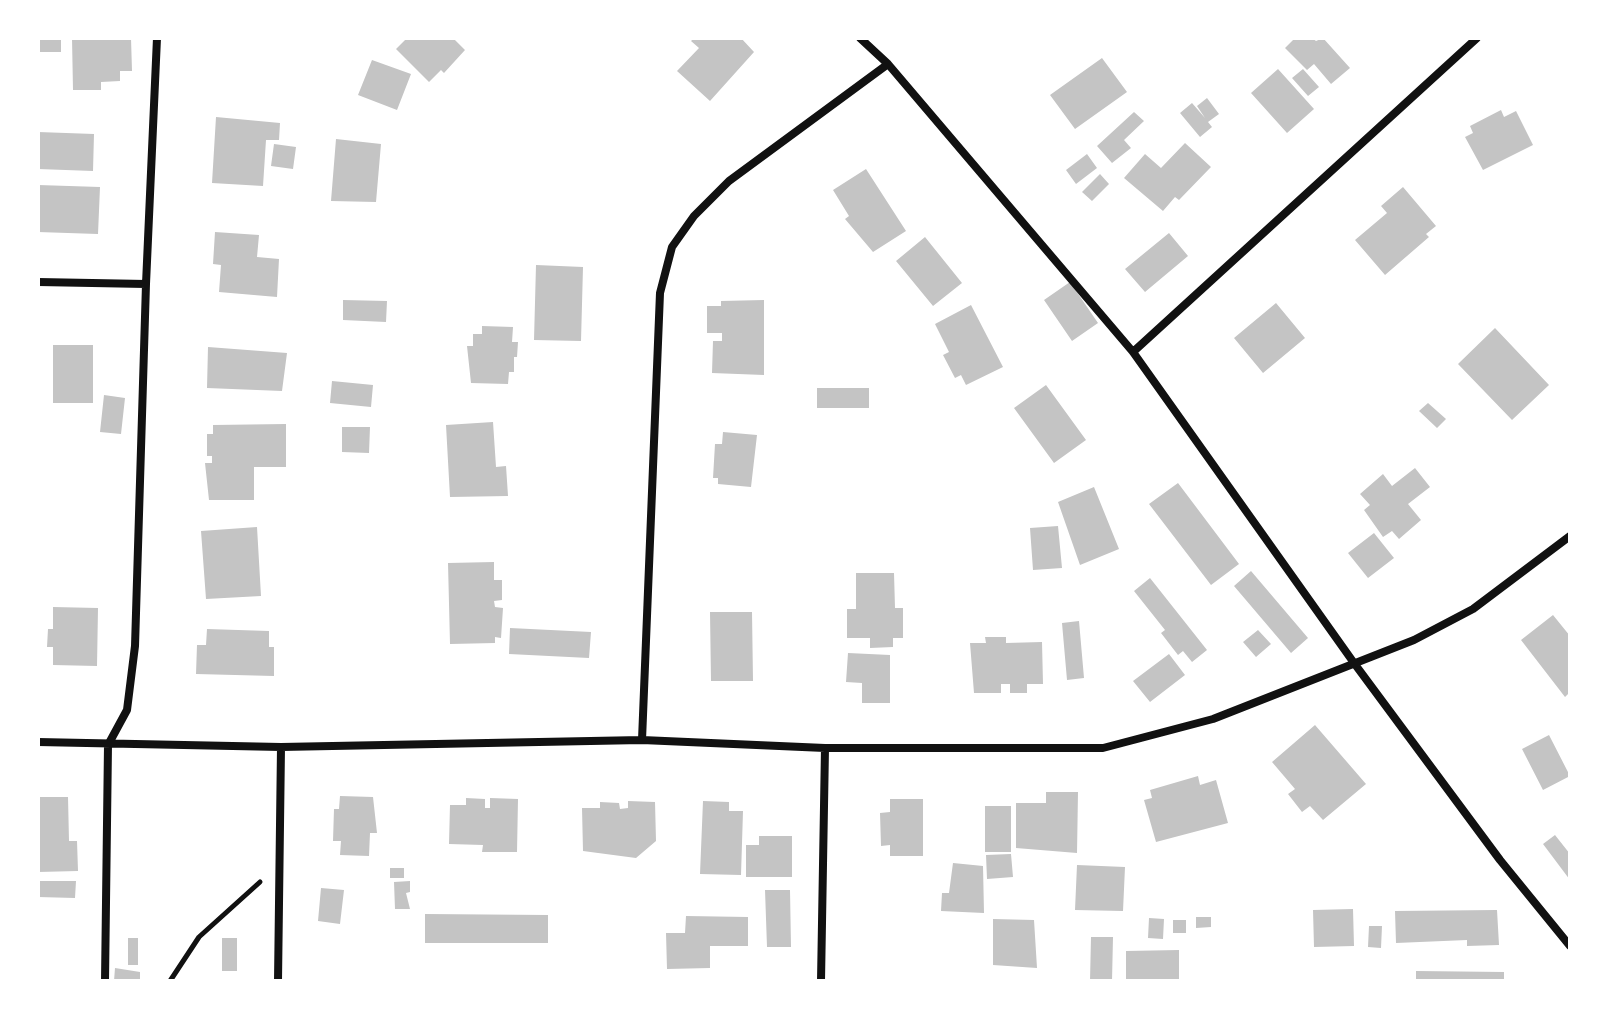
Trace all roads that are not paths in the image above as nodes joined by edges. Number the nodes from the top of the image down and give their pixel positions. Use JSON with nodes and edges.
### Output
{"nodes":[{"id":1,"x":157,"y":38,"type":"edge"},
{"id":2,"x":860,"y":38,"type":"edge"},
{"id":3,"x":1477,"y":38,"type":"edge"},
{"id":4,"x":888,"y":64,"type":"junction"},
{"id":5,"x":38,"y":282,"type":"edge"},
{"id":6,"x":146,"y":284,"type":"junction"},
{"id":7,"x":1133,"y":352,"type":"junction"},
{"id":8,"x":1570,"y":536,"type":"edge"},
{"id":9,"x":1354,"y":663,"type":"junction"},
{"id":10,"x":642,"y":740,"type":"junction"},
{"id":11,"x":38,"y":742,"type":"edge"},
{"id":12,"x":108,"y":745,"type":"junction"},
{"id":13,"x":281,"y":747,"type":"junction"},
{"id":14,"x":825,"y":748,"type":"junction"},
{"id":15,"x":1570,"y":946,"type":"edge"},
{"id":16,"x":105,"y":981,"type":"edge"},
{"id":17,"x":278,"y":981,"type":"edge"},
{"id":18,"x":821,"y":981,"type":"edge"}],
"edges":[{"from":1,"to":6,"type":"street"},
{"from":2,"to":4,"type":"street"},
{"from":3,"to":7,"type":"street"},
{"from":4,"to":7,"type":"street"},
{"from":4,"to":10,"type":"street"},
{"from":5,"to":6,"type":"street"},
{"from":6,"to":12,"type":"street"},
{"from":7,"to":9,"type":"street"},
{"from":8,"to":9,"type":"street"},
{"from":9,"to":14,"type":"street"},
{"from":9,"to":15,"type":"street"},
{"from":10,"to":13,"type":"street"},
{"from":10,"to":14,"type":"street"},
{"from":11,"to":12,"type":"street"},
{"from":12,"to":13,"type":"street"},
{"from":12,"to":16,"type":"street"},
{"from":13,"to":17,"type":"street"},
{"from":14,"to":18,"type":"street"}]}
